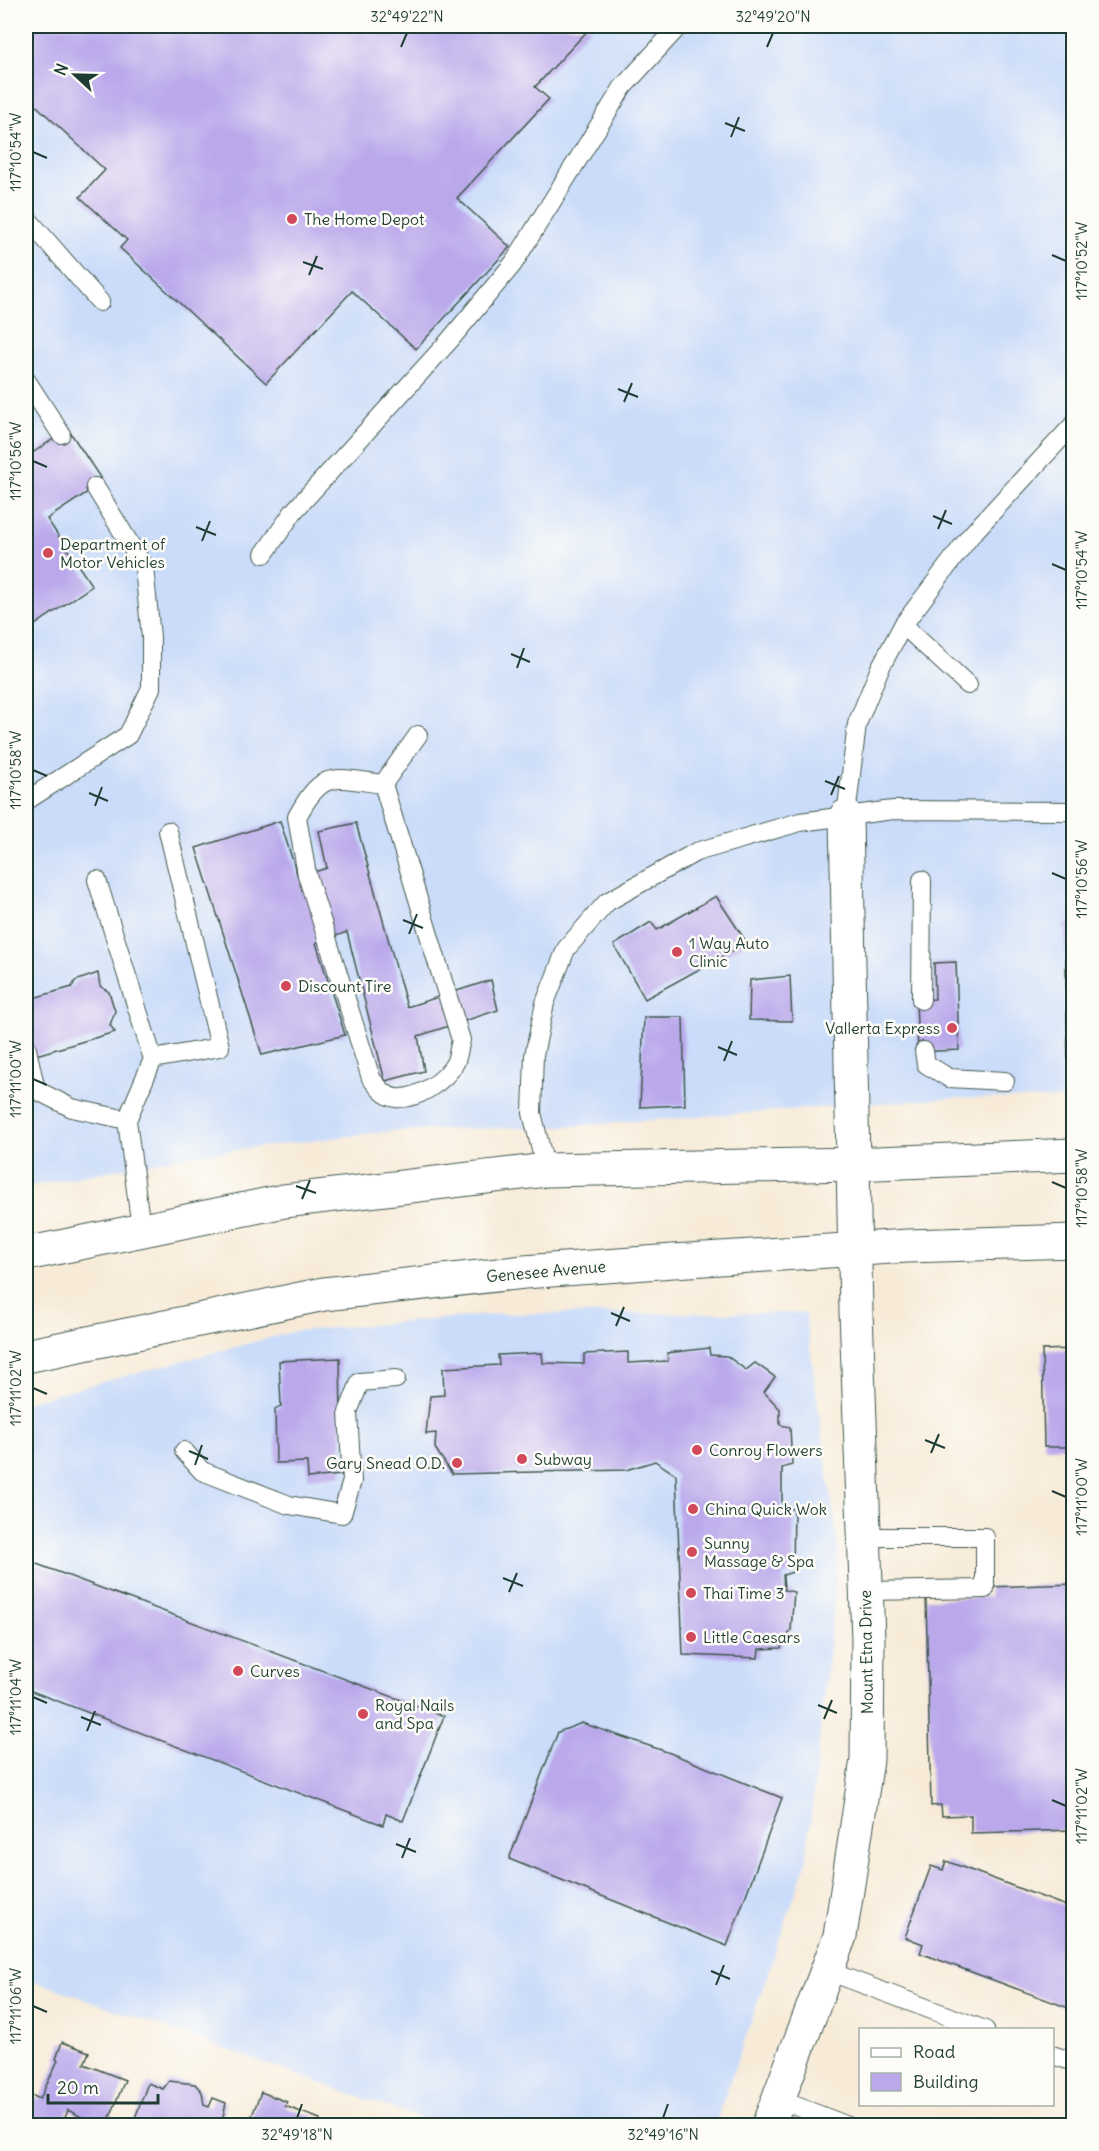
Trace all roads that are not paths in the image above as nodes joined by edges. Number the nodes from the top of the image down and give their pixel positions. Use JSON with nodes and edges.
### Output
{"nodes":[{"id":1,"x":679,"y":26,"type":"edge"},
{"id":2,"x":26,"y":217,"type":"edge"},
{"id":3,"x":100,"y":302,"type":"dead end"},
{"id":4,"x":26,"y":381,"type":"edge"},
{"id":5,"x":1074,"y":424,"type":"edge"},
{"id":6,"x":61,"y":434,"type":"dead end"},
{"id":7,"x":95,"y":487,"type":"dead end"},
{"id":8,"x":264,"y":554,"type":"dead end"},
{"id":9,"x":903,"y":625,"type":"junction"},
{"id":10,"x":968,"y":685,"type":"dead end"},
{"id":11,"x":418,"y":735,"type":"dead end"},
{"id":12,"x":383,"y":784,"type":"junction"},
{"id":13,"x":26,"y":801,"type":"edge"},
{"id":14,"x":1074,"y":811,"type":"edge"},
{"id":15,"x":846,"y":816,"type":"junction"},
{"id":16,"x":168,"y":831,"type":"dead end"},
{"id":17,"x":97,"y":880,"type":"dead end"},
{"id":18,"x":922,"y":880,"type":"dead end"},
{"id":19,"x":921,"y":1000,"type":"dead end"},
{"id":20,"x":26,"y":1045,"type":"edge"},
{"id":21,"x":924,"y":1051,"type":"dead end"},
{"id":22,"x":153,"y":1059,"type":"junction"},
{"id":23,"x":1005,"y":1081,"type":"dead end"},
{"id":24,"x":127,"y":1120,"type":"junction"},
{"id":25,"x":1074,"y":1155,"type":"edge"},
{"id":26,"x":853,"y":1164,"type":"junction"},
{"id":27,"x":546,"y":1170,"type":"junction"},
{"id":28,"x":141,"y":1228,"type":"junction"},
{"id":29,"x":1074,"y":1241,"type":"edge"},
{"id":30,"x":855,"y":1250,"type":"junction"},
{"id":31,"x":26,"y":1254,"type":"edge"},
{"id":32,"x":26,"y":1356,"type":"edge"},
{"id":33,"x":396,"y":1379,"type":"dead end"},
{"id":34,"x":184,"y":1450,"type":"dead end"},
{"id":35,"x":864,"y":1537,"type":"junction"},
{"id":36,"x":866,"y":1591,"type":"junction"},
{"id":37,"x":828,"y":1971,"type":"junction"},
{"id":38,"x":980,"y":2028,"type":"edge"},
{"id":39,"x":1054,"y":2055,"type":"edge"},
{"id":40,"x":1074,"y":2062,"type":"edge"},
{"id":41,"x":773,"y":2112,"type":"edge"},
{"id":42,"x":848,"y":2126,"type":"edge"}],
"edges":[{"from":1,"to":8,"type":"lane"},
{"from":2,"to":3,"type":"lane"},
{"from":4,"to":6,"type":"lane"},
{"from":5,"to":9,"type":"lane"},
{"from":7,"to":13,"type":"lane"},
{"from":9,"to":10,"type":"lane"},
{"from":9,"to":15,"type":"lane"},
{"from":11,"to":12,"type":"lane"},
{"from":12,"to":12,"type":"lane"},
{"from":14,"to":15,"type":"lane"},
{"from":15,"to":26,"type":"main road","name":"Mount Etna Drive"},
{"from":15,"to":27,"type":"lane"},
{"from":16,"to":22,"type":"lane"},
{"from":17,"to":22,"type":"lane"},
{"from":18,"to":19,"type":"lane"},
{"from":20,"to":24,"type":"lane"},
{"from":21,"to":23,"type":"lane"},
{"from":22,"to":24,"type":"lane"},
{"from":24,"to":28,"type":"lane"},
{"from":25,"to":26,"type":"main road"},
{"from":26,"to":27,"type":"main road"},
{"from":26,"to":30,"type":"main road","name":"Mount Etna Drive"},
{"from":27,"to":28,"type":"main road"},
{"from":28,"to":31,"type":"main road"},
{"from":29,"to":30,"type":"main road","name":"Genesee Avenue"},
{"from":30,"to":32,"type":"main road","name":"Genesee Avenue"},
{"from":30,"to":35,"type":"main road","name":"Mount Etna Drive"},
{"from":33,"to":34,"type":"lane"},
{"from":35,"to":36,"type":"main road","name":"Mount Etna Drive"},
{"from":35,"to":36,"type":"lane"},
{"from":36,"to":37,"type":"main road","name":"Mount Etna Drive"},
{"from":37,"to":38,"type":"lane"},
{"from":37,"to":41,"type":"main road","name":"Mount Etna Drive"},
{"from":39,"to":40,"type":"lane"},
{"from":41,"to":42,"type":"lane"}]}
